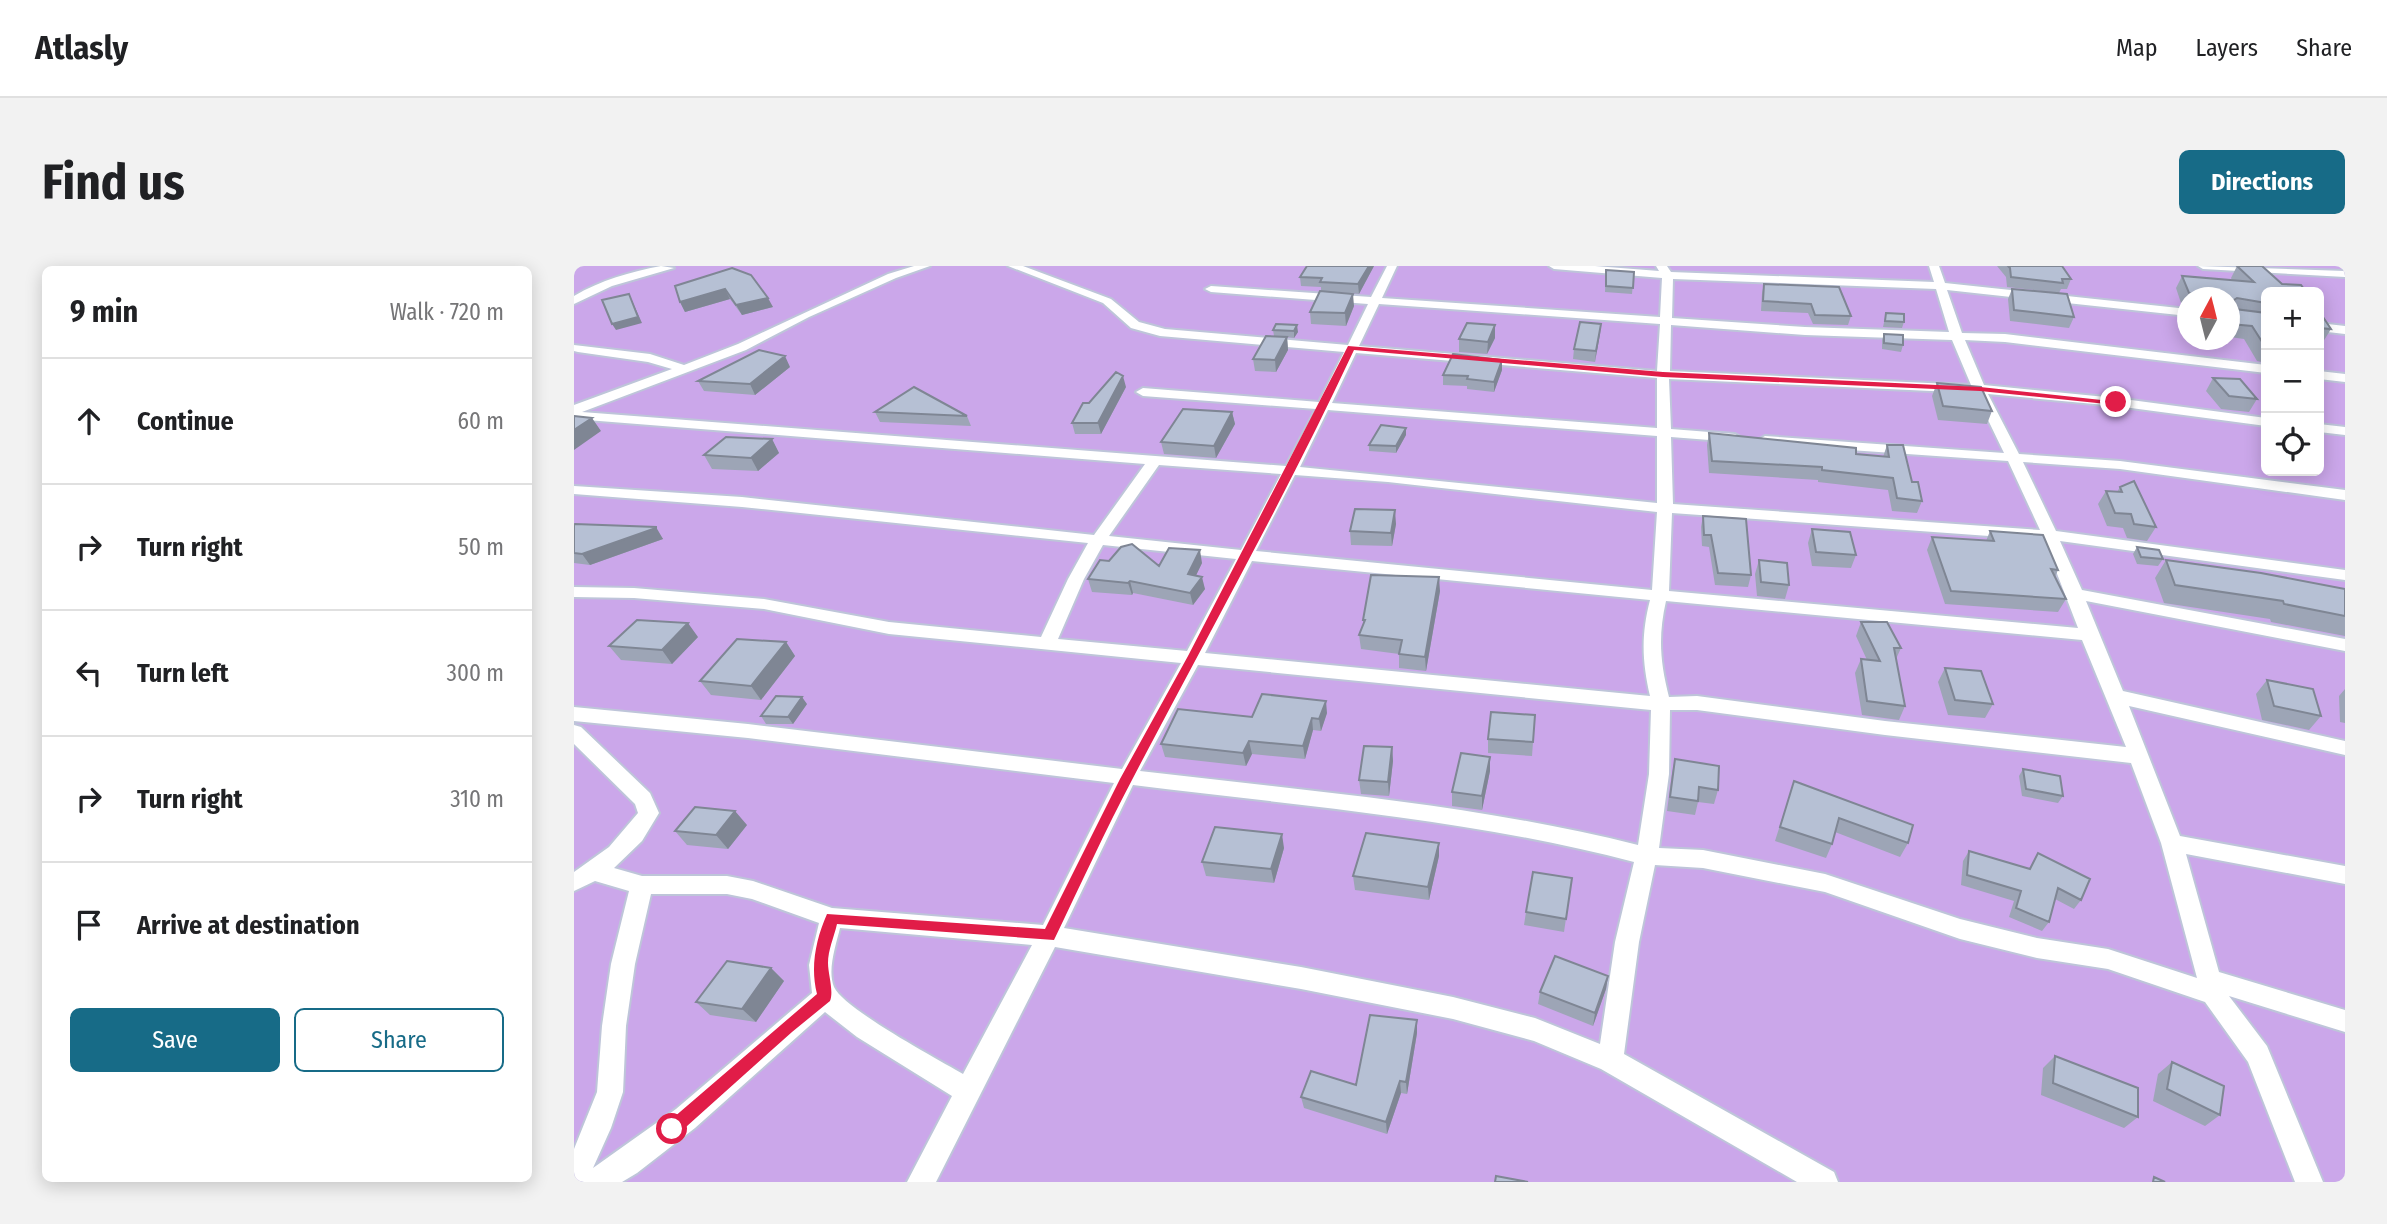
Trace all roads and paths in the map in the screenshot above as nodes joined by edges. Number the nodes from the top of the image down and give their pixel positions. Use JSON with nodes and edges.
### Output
{"nodes":[{"id":1,"x":925,"y":266,"type":"edge"},
{"id":2,"x":1013,"y":266,"type":"edge"},
{"id":3,"x":1392,"y":266,"type":"edge"},
{"id":4,"x":1555,"y":266,"type":"edge"},
{"id":5,"x":1934,"y":266,"type":"edge"},
{"id":6,"x":2203,"y":266,"type":"edge"},
{"id":7,"x":671,"y":267,"type":"edge"},
{"id":8,"x":1665,"y":271,"type":"edge"},
{"id":9,"x":2345,"y":274,"type":"edge"},
{"id":10,"x":1938,"y":286,"type":"junction"},
{"id":11,"x":1211,"y":289,"type":"dead end"},
{"id":12,"x":1374,"y":299,"type":"junction"},
{"id":13,"x":574,"y":302,"type":"edge"},
{"id":14,"x":2177,"y":312,"type":"edge"},
{"id":15,"x":1666,"y":322,"type":"junction"},
{"id":16,"x":2324,"y":328,"type":"edge"},
{"id":17,"x":2345,"y":330,"type":"edge"},
{"id":18,"x":574,"y":335,"type":"edge"},
{"id":19,"x":1957,"y":337,"type":"junction"},
{"id":20,"x":1351,"y":348,"type":"junction"},
{"id":21,"x":576,"y":351,"type":"edge"},
{"id":22,"x":2261,"y":368,"type":"edge"},
{"id":23,"x":685,"y":369,"type":"junction"},
{"id":24,"x":1663,"y":375,"type":"junction"},
{"id":25,"x":2324,"y":376,"type":"edge"},
{"id":26,"x":2345,"y":378,"type":"edge"},
{"id":27,"x":1980,"y":389,"type":"junction"},
{"id":28,"x":1143,"y":392,"type":"dead end"},
{"id":29,"x":1324,"y":406,"type":"junction"},
{"id":30,"x":574,"y":412,"type":"edge"},
{"id":31,"x":2261,"y":421,"type":"edge"},
{"id":32,"x":2324,"y":429,"type":"edge"},
{"id":33,"x":2345,"y":431,"type":"edge"},
{"id":34,"x":1662,"y":434,"type":"junction"},
{"id":35,"x":2013,"y":456,"type":"junction"},
{"id":36,"x":1155,"y":460,"type":"junction"},
{"id":37,"x":1288,"y":472,"type":"junction"},
{"id":38,"x":574,"y":490,"type":"edge"},
{"id":39,"x":2345,"y":495,"type":"edge"},
{"id":40,"x":1665,"y":508,"type":"junction"},
{"id":41,"x":2050,"y":538,"type":"junction"},
{"id":42,"x":1099,"y":539,"type":"junction"},
{"id":43,"x":1246,"y":555,"type":"junction"},
{"id":44,"x":2345,"y":575,"type":"edge"},
{"id":45,"x":574,"y":592,"type":"edge"},
{"id":46,"x":2075,"y":594,"type":"junction"},
{"id":47,"x":1658,"y":597,"type":"junction"},
{"id":48,"x":2088,"y":635,"type":"junction"},
{"id":49,"x":1048,"y":642,"type":"junction"},
{"id":50,"x":2345,"y":645,"type":"edge"},
{"id":51,"x":1194,"y":656,"type":"junction"},
{"id":52,"x":2116,"y":696,"type":"junction"},
{"id":53,"x":1661,"y":704,"type":"junction"},
{"id":54,"x":574,"y":714,"type":"edge"},
{"id":55,"x":574,"y":732,"type":"edge"},
{"id":56,"x":2345,"y":748,"type":"edge"},
{"id":57,"x":2139,"y":756,"type":"junction"},
{"id":58,"x":1126,"y":779,"type":"junction"},
{"id":59,"x":2172,"y":843,"type":"junction"},
{"id":60,"x":1646,"y":856,"type":"junction"},
{"id":61,"x":2345,"y":875,"type":"edge"},
{"id":62,"x":584,"y":877,"type":"edge"},
{"id":63,"x":642,"y":885,"type":"junction"},
{"id":64,"x":832,"y":918,"type":"junction"},
{"id":65,"x":1049,"y":936,"type":"junction"},
{"id":66,"x":2210,"y":987,"type":"junction"},
{"id":67,"x":825,"y":997,"type":"junction"},
{"id":68,"x":2345,"y":1021,"type":"edge"},
{"id":69,"x":1610,"y":1060,"type":"junction"},
{"id":70,"x":967,"y":1091,"type":"junction"},
{"id":71,"x":574,"y":1179,"type":"edge"},
{"id":72,"x":596,"y":1182,"type":"edge"},
{"id":73,"x":921,"y":1182,"type":"edge"},
{"id":74,"x":1824,"y":1182,"type":"edge"},
{"id":75,"x":2309,"y":1182,"type":"edge"}],
"edges":[{"from":1,"to":23,"type":"street"},
{"from":2,"to":20,"type":"street"},
{"from":3,"to":12,"type":"street"},
{"from":4,"to":8,"type":"street"},
{"from":5,"to":10,"type":"street"},
{"from":6,"to":9,"type":"street"},
{"from":7,"to":13,"type":"street"},
{"from":8,"to":10,"type":"street"},
{"from":8,"to":15,"type":"street"},
{"from":10,"to":14,"type":"street"},
{"from":10,"to":19,"type":"street"},
{"from":11,"to":12,"type":"street"},
{"from":12,"to":15,"type":"street"},
{"from":12,"to":20,"type":"street"},
{"from":15,"to":19,"type":"street"},
{"from":15,"to":24,"type":"street"},
{"from":16,"to":17,"type":"street"},
{"from":18,"to":21,"type":"street"},
{"from":19,"to":22,"type":"street"},
{"from":19,"to":27,"type":"street"},
{"from":20,"to":24,"type":"street"},
{"from":20,"to":29,"type":"street"},
{"from":21,"to":23,"type":"street"},
{"from":23,"to":30,"type":"street"},
{"from":24,"to":27,"type":"street"},
{"from":24,"to":34,"type":"street"},
{"from":25,"to":26,"type":"street"},
{"from":27,"to":31,"type":"street"},
{"from":27,"to":35,"type":"street"},
{"from":28,"to":29,"type":"street"},
{"from":29,"to":34,"type":"street"},
{"from":29,"to":37,"type":"street"},
{"from":30,"to":36,"type":"street"},
{"from":32,"to":33,"type":"street"},
{"from":34,"to":35,"type":"street"},
{"from":34,"to":40,"type":"street"},
{"from":35,"to":39,"type":"street"},
{"from":35,"to":41,"type":"street"},
{"from":36,"to":37,"type":"street"},
{"from":36,"to":42,"type":"street"},
{"from":37,"to":40,"type":"street"},
{"from":37,"to":43,"type":"street"},
{"from":38,"to":42,"type":"street"},
{"from":40,"to":41,"type":"street"},
{"from":40,"to":47,"type":"street"},
{"from":41,"to":44,"type":"street"},
{"from":41,"to":46,"type":"street"},
{"from":42,"to":43,"type":"street"},
{"from":42,"to":49,"type":"street"},
{"from":43,"to":47,"type":"street"},
{"from":43,"to":51,"type":"street"},
{"from":45,"to":49,"type":"street"},
{"from":46,"to":48,"type":"street"},
{"from":46,"to":50,"type":"street"},
{"from":47,"to":48,"type":"street"},
{"from":47,"to":53,"type":"street"},
{"from":48,"to":52,"type":"street"},
{"from":49,"to":51,"type":"street"},
{"from":51,"to":53,"type":"street"},
{"from":51,"to":58,"type":"street"},
{"from":52,"to":56,"type":"street"},
{"from":52,"to":57,"type":"street"},
{"from":53,"to":57,"type":"street"},
{"from":53,"to":60,"type":"street"},
{"from":54,"to":58,"type":"street"},
{"from":55,"to":62,"type":"street"},
{"from":57,"to":59,"type":"street"},
{"from":58,"to":60,"type":"street"},
{"from":58,"to":65,"type":"street"},
{"from":59,"to":61,"type":"street"},
{"from":59,"to":66,"type":"street"},
{"from":60,"to":66,"type":"street"},
{"from":60,"to":69,"type":"street"},
{"from":62,"to":63,"type":"street"},
{"from":63,"to":64,"type":"street"},
{"from":63,"to":71,"type":"street"},
{"from":64,"to":65,"type":"street"},
{"from":64,"to":67,"type":"street"},
{"from":65,"to":69,"type":"street"},
{"from":65,"to":70,"type":"street"},
{"from":66,"to":68,"type":"street"},
{"from":66,"to":75,"type":"street"},
{"from":67,"to":70,"type":"street"},
{"from":67,"to":72,"type":"street"},
{"from":69,"to":74,"type":"street"},
{"from":70,"to":73,"type":"street"}]}
